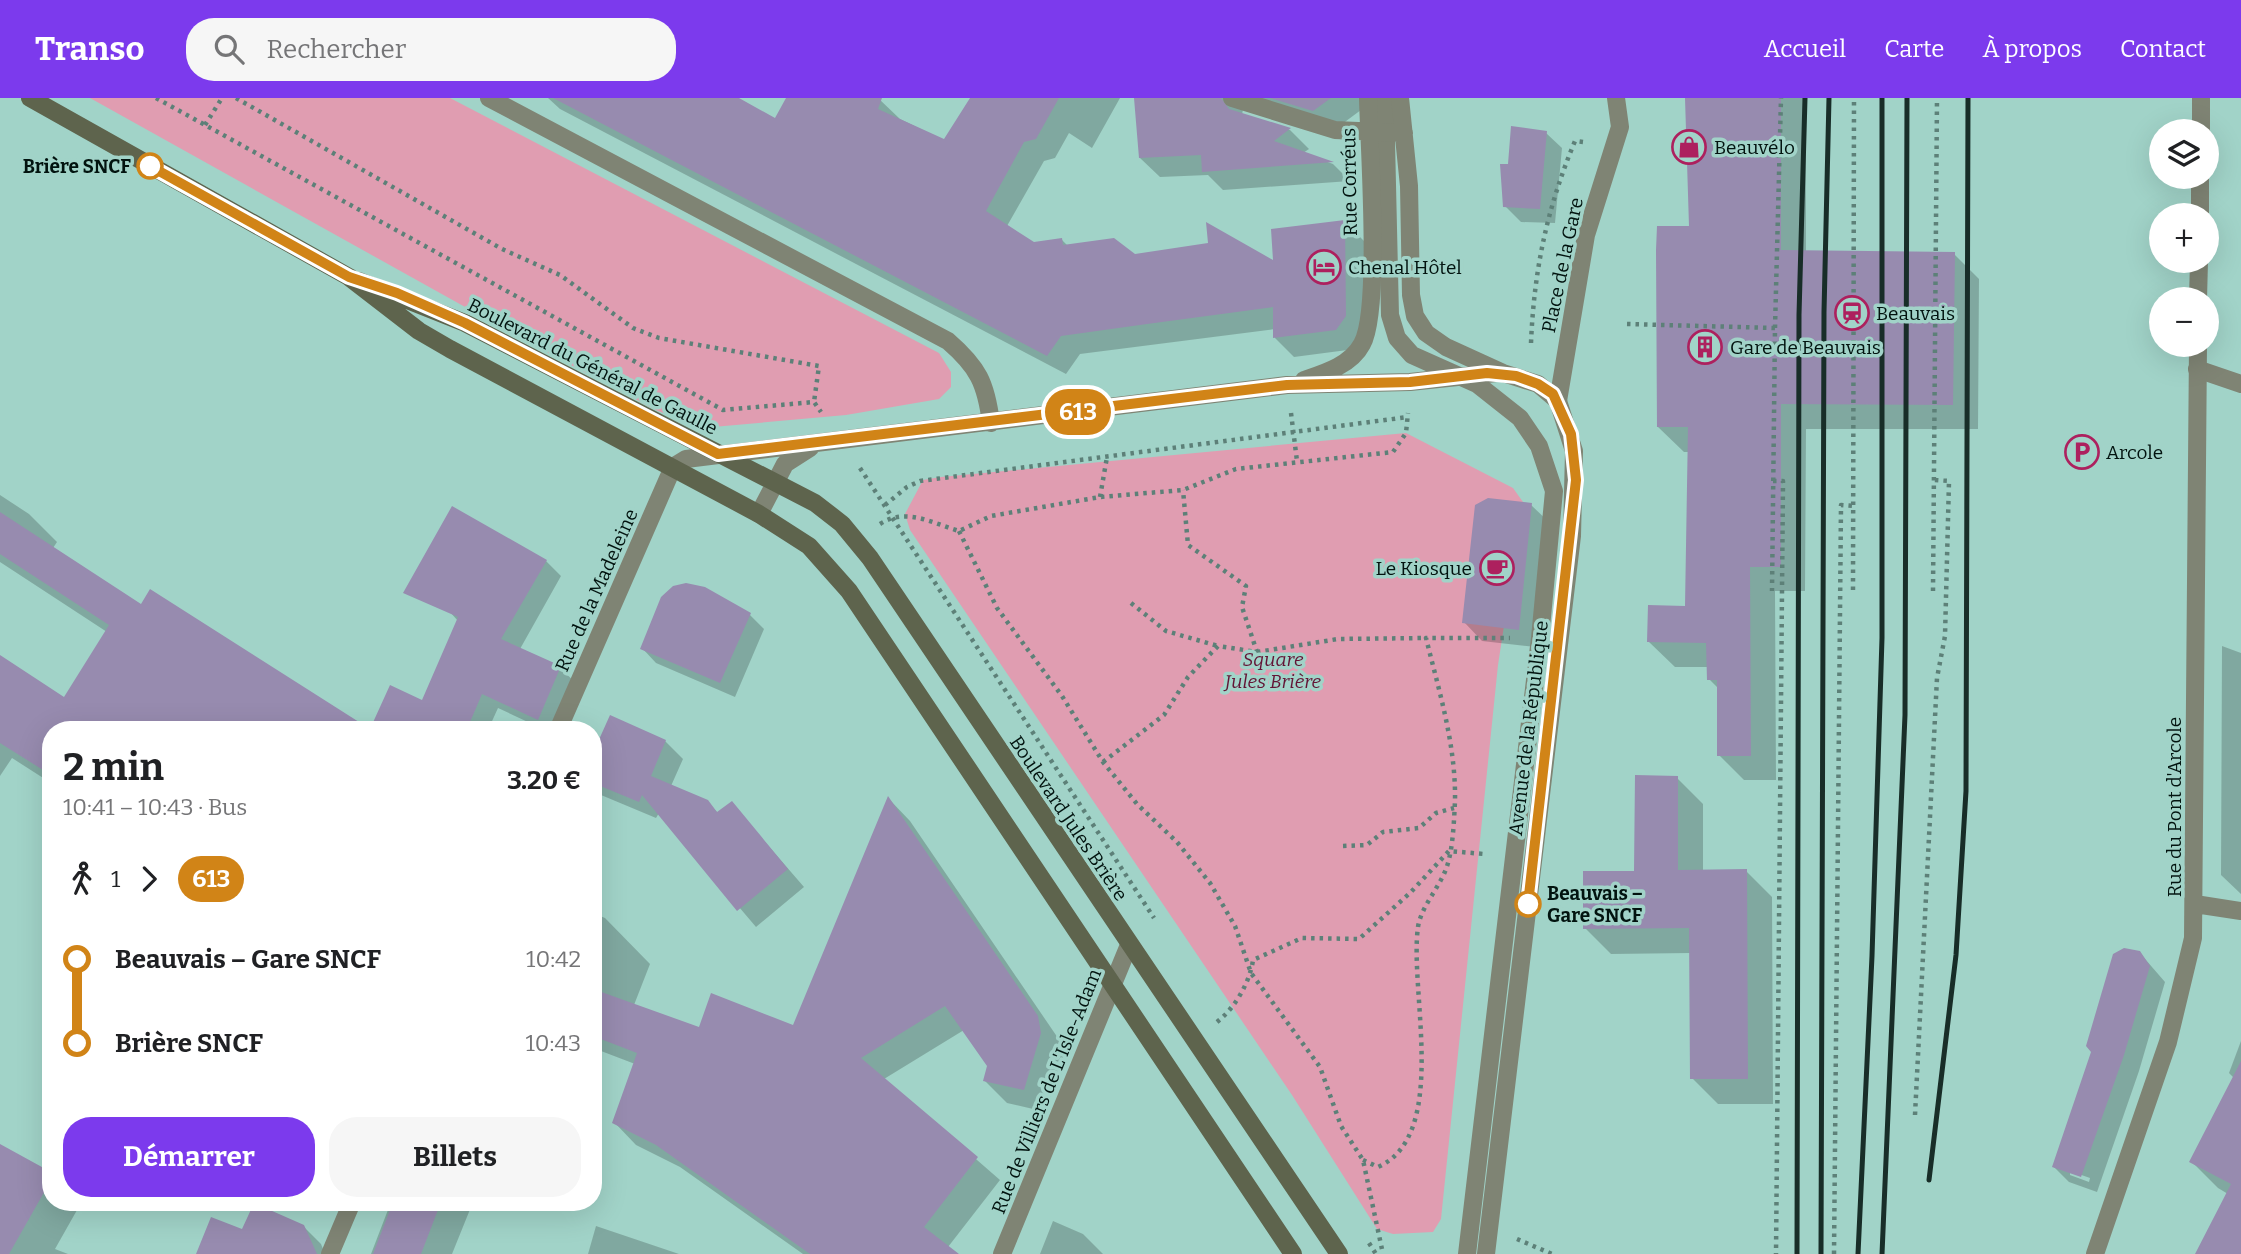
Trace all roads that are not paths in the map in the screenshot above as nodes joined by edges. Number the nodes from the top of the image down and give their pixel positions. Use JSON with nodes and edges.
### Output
{"nodes":[{"id":1,"x":30,"y":98,"type":"edge"},
{"id":2,"x":489,"y":98,"type":"edge"},
{"id":3,"x":1232,"y":98,"type":"edge"},
{"id":4,"x":1368,"y":98,"type":"edge"},
{"id":5,"x":1385,"y":98,"type":"edge"},
{"id":6,"x":1400,"y":98,"type":"edge"},
{"id":7,"x":1616,"y":98,"type":"edge"},
{"id":8,"x":2202,"y":98,"type":"edge"},
{"id":9,"x":2201,"y":119,"type":"edge"},
{"id":10,"x":1386,"y":133,"type":"junction"},
{"id":11,"x":349,"y":277,"type":"junction"},
{"id":12,"x":2197,"y":357,"type":"edge"},
{"id":13,"x":2197,"y":369,"type":"junction"},
{"id":14,"x":1503,"y":373,"type":"junction"},
{"id":15,"x":1458,"y":376,"type":"junction"},
{"id":16,"x":2241,"y":384,"type":"edge"},
{"id":17,"x":1287,"y":385,"type":"junction"},
{"id":18,"x":1558,"y":401,"type":"junction"},
{"id":19,"x":991,"y":423,"type":"junction"},
{"id":20,"x":841,"y":440,"type":"junction"},
{"id":21,"x":718,"y":454,"type":"junction"},
{"id":22,"x":673,"y":467,"type":"junction"},
{"id":23,"x":774,"y":483,"type":"junction"},
{"id":24,"x":759,"y":514,"type":"junction"},
{"id":25,"x":562,"y":721,"type":"edge"},
{"id":26,"x":2195,"y":904,"type":"junction"},
{"id":27,"x":2241,"y":911,"type":"edge"},
{"id":28,"x":1129,"y":945,"type":"junction"},
{"id":29,"x":1112,"y":985,"type":"junction"},
{"id":30,"x":348,"y":1211,"type":"edge"},
{"id":31,"x":330,"y":1254,"type":"edge"},
{"id":32,"x":1002,"y":1254,"type":"edge"},
{"id":33,"x":1293,"y":1254,"type":"edge"},
{"id":34,"x":1339,"y":1254,"type":"edge"},
{"id":35,"x":1467,"y":1254,"type":"edge"},
{"id":36,"x":1486,"y":1254,"type":"edge"},
{"id":37,"x":2095,"y":1254,"type":"edge"}],
"edges":[{"from":1,"to":11,"type":"main road","name":"Boulevard du Général de Gaulle"},
{"from":2,"to":19,"type":"street"},
{"from":3,"to":10,"type":"street"},
{"from":4,"to":10,"type":"street","name":"Rue Corréus"},
{"from":5,"to":10,"type":"street"},
{"from":6,"to":10,"type":"street","name":"Rue Corréus"},
{"from":7,"to":18,"type":"street","name":"Place de la Gare"},
{"from":8,"to":9,"type":"street"},
{"from":10,"to":14,"type":"street","name":"Rue Corréus"},
{"from":10,"to":15,"type":"street"},
{"from":10,"to":17,"type":"street","name":"Rue Corréus"},
{"from":11,"to":21,"type":"main road","name":"Boulevard du Général de Gaulle"},
{"from":11,"to":22,"type":"main road","name":"Boulevard du Général de Gaulle"},
{"from":12,"to":13,"type":"street","name":"Rue du Pont d'Arcole"},
{"from":13,"to":16,"type":"street"},
{"from":13,"to":26,"type":"street","name":"Rue du Pont d'Arcole"},
{"from":14,"to":15,"type":"street","name":"Boulevard du Général de Gaulle"},
{"from":14,"to":18,"type":"street"},
{"from":15,"to":17,"type":"street","name":"Boulevard du Général de Gaulle"},
{"from":15,"to":35,"type":"street"},
{"from":17,"to":19,"type":"street","name":"Boulevard du Général de Gaulle"},
{"from":18,"to":36,"type":"street","name":"Avenue de la République"},
{"from":19,"to":20,"type":"street","name":"Boulevard du Général de Gaulle"},
{"from":20,"to":21,"type":"street","name":"Boulevard du Général de Gaulle"},
{"from":20,"to":23,"type":"street"},
{"from":21,"to":22,"type":"street"},
{"from":21,"to":23,"type":"main road","name":"Boulevard Jules Brière"},
{"from":22,"to":24,"type":"main road"},
{"from":22,"to":25,"type":"street","name":"Rue de la Madeleine"},
{"from":23,"to":24,"type":"street"},
{"from":23,"to":28,"type":"main road","name":"Boulevard Jules Brière"},
{"from":24,"to":29,"type":"main road"},
{"from":26,"to":27,"type":"street"},
{"from":26,"to":37,"type":"street","name":"Rue du Pont d'Arcole"},
{"from":28,"to":29,"type":"street","name":"Rue de Villiers de L'Isle-Adam"},
{"from":28,"to":34,"type":"main road","name":"Boulevard Jules Brière"},
{"from":29,"to":32,"type":"street","name":"Rue de Villiers de L'Isle-Adam"},
{"from":29,"to":33,"type":"main road"},
{"from":30,"to":31,"type":"street"}]}
